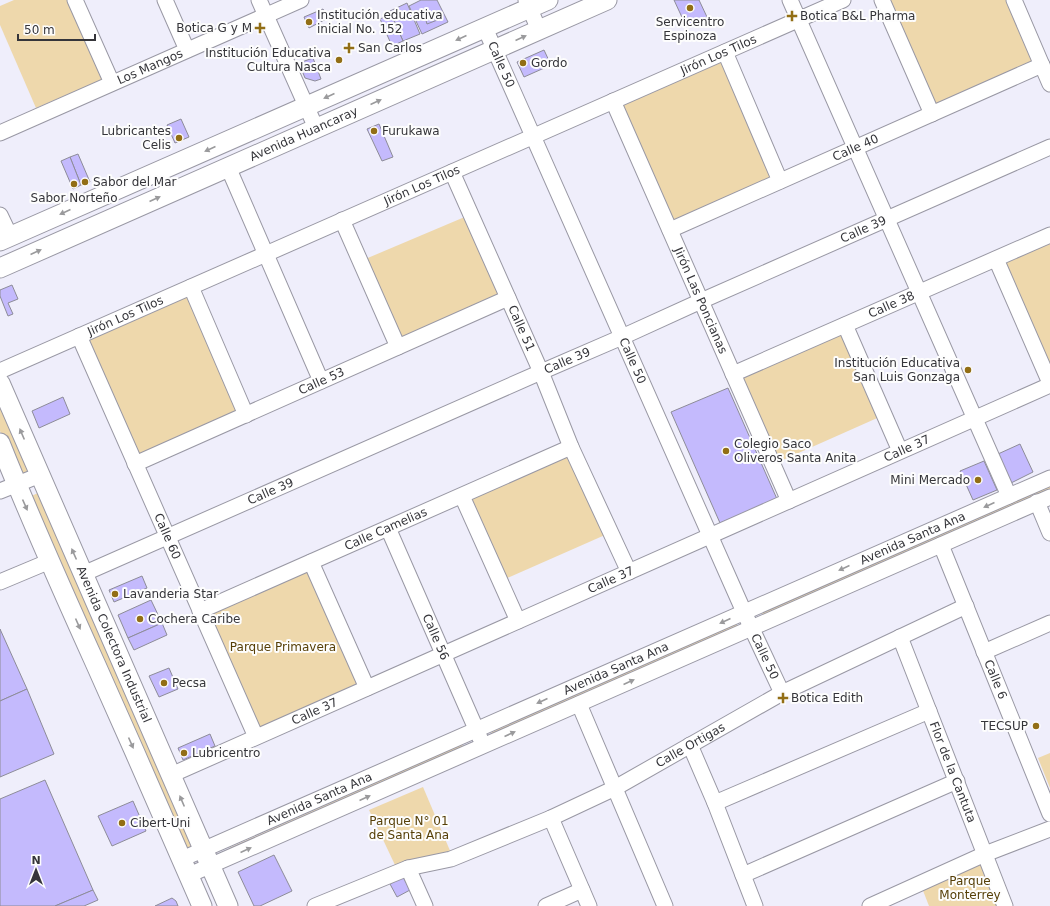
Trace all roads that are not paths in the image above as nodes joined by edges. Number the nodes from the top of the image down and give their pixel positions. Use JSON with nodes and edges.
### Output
{"nodes":[{"id":1,"x":75,"y":0,"type":"edge"},
{"id":2,"x":165,"y":0,"type":"edge"},
{"id":3,"x":259,"y":0,"type":"edge"},
{"id":4,"x":300,"y":0,"type":"edge"},
{"id":5,"x":548,"y":0,"type":"edge"},
{"id":6,"x":607,"y":0,"type":"edge"},
{"id":7,"x":790,"y":0,"type":"edge"},
{"id":8,"x":843,"y":0,"type":"edge"},
{"id":9,"x":882,"y":0,"type":"edge"},
{"id":10,"x":1014,"y":0,"type":"edge"},
{"id":11,"x":528,"y":4,"type":"edge"},
{"id":12,"x":266,"y":15,"type":"junction"},
{"id":13,"x":799,"y":19,"type":"junction"},
{"id":14,"x":484,"y":28,"type":"junction"},
{"id":15,"x":539,"y":30,"type":"junction"},
{"id":16,"x":187,"y":50,"type":"junction"},
{"id":17,"x":494,"y":50,"type":"junction"},
{"id":18,"x":725,"y":52,"type":"junction"},
{"id":19,"x":1042,"y":65,"type":"junction"},
{"id":20,"x":112,"y":83,"type":"junction"},
{"id":21,"x":1050,"y":84,"type":"edge"},
{"id":22,"x":613,"y":101,"type":"junction"},
{"id":23,"x":306,"y":106,"type":"junction"},
{"id":24,"x":932,"y":114,"type":"junction"},
{"id":25,"x":316,"y":128,"type":"junction"},
{"id":26,"x":0,"y":133,"type":"edge"},
{"id":27,"x":533,"y":136,"type":"junction"},
{"id":28,"x":1050,"y":147,"type":"edge"},
{"id":29,"x":856,"y":148,"type":"junction"},
{"id":30,"x":228,"y":167,"type":"junction"},
{"id":31,"x":452,"y":172,"type":"junction"},
{"id":32,"x":780,"y":181,"type":"junction"},
{"id":33,"x":0,"y":215,"type":"edge"},
{"id":34,"x":887,"y":219,"type":"junction"},
{"id":35,"x":342,"y":220,"type":"junction"},
{"id":36,"x":670,"y":230,"type":"junction"},
{"id":37,"x":1050,"y":235,"type":"edge"},
{"id":38,"x":5,"y":239,"type":"edge"},
{"id":39,"x":266,"y":254,"type":"junction"},
{"id":40,"x":996,"y":259,"type":"junction"},
{"id":41,"x":0,"y":268,"type":"edge"},
{"id":42,"x":190,"y":287,"type":"junction"},
{"id":43,"x":920,"y":292,"type":"junction"},
{"id":44,"x":508,"y":298,"type":"junction"},
{"id":45,"x":701,"y":301,"type":"junction"},
{"id":46,"x":845,"y":325,"type":"junction"},
{"id":47,"x":79,"y":336,"type":"junction"},
{"id":48,"x":622,"y":337,"type":"junction"},
{"id":49,"x":398,"y":347,"type":"junction"},
{"id":50,"x":0,"y":371,"type":"edge"},
{"id":51,"x":541,"y":372,"type":"junction"},
{"id":52,"x":733,"y":374,"type":"junction"},
{"id":53,"x":321,"y":381,"type":"junction"},
{"id":54,"x":0,"y":383,"type":"edge"},
{"id":55,"x":1050,"y":384,"type":"edge"},
{"id":56,"x":246,"y":415,"type":"junction"},
{"id":57,"x":975,"y":418,"type":"junction"},
{"id":58,"x":0,"y":443,"type":"edge"},
{"id":59,"x":570,"y":447,"type":"junction"},
{"id":60,"x":900,"y":451,"type":"junction"},
{"id":61,"x":136,"y":464,"type":"junction"},
{"id":62,"x":40,"y":475,"type":"junction"},
{"id":63,"x":1050,"y":478,"type":"edge"},
{"id":64,"x":8,"y":488,"type":"edge"},
{"id":65,"x":462,"y":496,"type":"junction"},
{"id":66,"x":1009,"y":496,"type":"junction"},
{"id":67,"x":1043,"y":500,"type":"edge"},
{"id":68,"x":789,"y":501,"type":"junction"},
{"id":69,"x":388,"y":528,"type":"junction"},
{"id":70,"x":1050,"y":533,"type":"edge"},
{"id":71,"x":167,"y":536,"type":"junction"},
{"id":72,"x":710,"y":536,"type":"junction"},
{"id":73,"x":941,"y":544,"type":"junction"},
{"id":74,"x":50,"y":561,"type":"junction"},
{"id":75,"x":311,"y":562,"type":"junction"},
{"id":76,"x":629,"y":572,"type":"junction"},
{"id":77,"x":83,"y":574,"type":"junction"},
{"id":78,"x":0,"y":582,"type":"edge"},
{"id":79,"x":966,"y":606,"type":"junction"},
{"id":80,"x":200,"y":611,"type":"junction"},
{"id":81,"x":744,"y":612,"type":"junction"},
{"id":82,"x":518,"y":621,"type":"junction"},
{"id":83,"x":1050,"y":623,"type":"edge"},
{"id":84,"x":751,"y":628,"type":"junction"},
{"id":85,"x":900,"y":637,"type":"junction"},
{"id":86,"x":984,"y":652,"type":"junction"},
{"id":87,"x":443,"y":654,"type":"junction"},
{"id":88,"x":367,"y":688,"type":"junction"},
{"id":89,"x":782,"y":693,"type":"junction"},
{"id":90,"x":579,"y":704,"type":"junction"},
{"id":91,"x":929,"y":711,"type":"junction"},
{"id":92,"x":476,"y":730,"type":"junction"},
{"id":93,"x":256,"y":737,"type":"junction"},
{"id":94,"x":690,"y":745,"type":"junction"},
{"id":95,"x":483,"y":746,"type":"junction"},
{"id":96,"x":171,"y":775,"type":"junction"},
{"id":97,"x":957,"y":781,"type":"junction"},
{"id":98,"x":615,"y":788,"type":"junction"},
{"id":99,"x":715,"y":803,"type":"junction"},
{"id":100,"x":1050,"y":814,"type":"edge"},
{"id":101,"x":551,"y":818,"type":"junction"},
{"id":102,"x":1050,"y":829,"type":"edge"},
{"id":103,"x":985,"y":854,"type":"junction"},
{"id":104,"x":207,"y":858,"type":"junction"},
{"id":105,"x":186,"y":867,"type":"junction"},
{"id":106,"x":408,"y":868,"type":"junction"},
{"id":107,"x":743,"y":875,"type":"junction"},
{"id":108,"x":582,"y":890,"type":"junction"},
{"id":109,"x":202,"y":906,"type":"edge"},
{"id":110,"x":228,"y":906,"type":"edge"},
{"id":111,"x":315,"y":906,"type":"edge"},
{"id":112,"x":424,"y":906,"type":"edge"},
{"id":113,"x":546,"y":906,"type":"edge"},
{"id":114,"x":589,"y":906,"type":"edge"},
{"id":115,"x":665,"y":906,"type":"edge"},
{"id":116,"x":755,"y":906,"type":"edge"},
{"id":117,"x":870,"y":906,"type":"edge"},
{"id":118,"x":1005,"y":906,"type":"edge"}],
"edges":[{"from":1,"to":20,"type":"street"},
{"from":2,"to":16,"type":"street"},
{"from":3,"to":12,"type":"street"},
{"from":4,"to":12,"type":"street","name":"Los Mangos"},
{"from":5,"to":11,"type":"main road","name":"Avenida Huancaray"},
{"from":6,"to":15,"type":"main road","name":"Avenida Huancaray"},
{"from":7,"to":13,"type":"street"},
{"from":8,"to":13,"type":"street","name":"Jirón Los Tilos"},
{"from":9,"to":24,"type":"street"},
{"from":10,"to":19,"type":"street"},
{"from":11,"to":14,"type":"main road","name":"Avenida Huancaray"},
{"from":11,"to":15,"type":"street"},
{"from":12,"to":16,"type":"street","name":"Los Mangos"},
{"from":12,"to":23,"type":"street"},
{"from":13,"to":18,"type":"street","name":"Jirón Los Tilos"},
{"from":13,"to":29,"type":"street"},
{"from":14,"to":17,"type":"street","name":"Calle 50"},
{"from":14,"to":23,"type":"main road","name":"Avenida Huancaray","one_way":true},
{"from":17,"to":15,"type":"main road","name":"Avenida Huancaray","one_way":true},
{"from":16,"to":20,"type":"street","name":"Los Mangos"},
{"from":25,"to":17,"type":"main road","name":"Avenida Huancaray","one_way":true},
{"from":17,"to":27,"type":"street","name":"Calle 50"},
{"from":18,"to":22,"type":"street","name":"Jirón Los Tilos"},
{"from":18,"to":32,"type":"street"},
{"from":19,"to":21,"type":"street"},
{"from":19,"to":24,"type":"street","name":"Calle 40"},
{"from":20,"to":26,"type":"street","name":"Los Mangos"},
{"from":22,"to":27,"type":"street","name":"Jirón Los Tilos"},
{"from":22,"to":36,"type":"street","name":"Jirón Las Poncianas"},
{"from":23,"to":25,"type":"street"},
{"from":23,"to":38,"type":"main road","name":"Avenida Huancaray","one_way":true},
{"from":24,"to":29,"type":"street","name":"Calle 40"},
{"from":25,"to":30,"type":"main road","name":"Avenida Huancaray"},
{"from":27,"to":31,"type":"street","name":"Jirón Los Tilos"},
{"from":27,"to":48,"type":"street","name":"Calle 50"},
{"from":28,"to":34,"type":"street","name":"Calle 39"},
{"from":29,"to":32,"type":"street","name":"Calle 40"},
{"from":29,"to":34,"type":"street"},
{"from":30,"to":39,"type":"street"},
{"from":41,"to":30,"type":"main road","name":"Avenida Huancaray","one_way":true},
{"from":31,"to":35,"type":"street","name":"Jirón Los Tilos"},
{"from":31,"to":44,"type":"street","name":"Calle 51"},
{"from":32,"to":36,"type":"street","name":"Calle 40"},
{"from":33,"to":38,"type":"street"},
{"from":34,"to":43,"type":"street"},
{"from":34,"to":45,"type":"street","name":"Calle 39"},
{"from":35,"to":39,"type":"street","name":"Jirón Los Tilos"},
{"from":35,"to":49,"type":"street"},
{"from":36,"to":45,"type":"street","name":"Jirón Las Poncianas"},
{"from":37,"to":40,"type":"street","name":"Calle 38"},
{"from":39,"to":42,"type":"street","name":"Jirón Los Tilos"},
{"from":39,"to":53,"type":"street"},
{"from":40,"to":43,"type":"street","name":"Calle 38"},
{"from":40,"to":55,"type":"street"},
{"from":42,"to":47,"type":"street","name":"Jirón Los Tilos"},
{"from":42,"to":56,"type":"street"},
{"from":43,"to":46,"type":"street","name":"Calle 38"},
{"from":43,"to":57,"type":"street"},
{"from":44,"to":49,"type":"street","name":"Calle 53"},
{"from":44,"to":51,"type":"street","name":"Calle 51"},
{"from":45,"to":48,"type":"street","name":"Calle 39"},
{"from":45,"to":52,"type":"street","name":"Jirón Las Poncianas"},
{"from":46,"to":52,"type":"street","name":"Calle 38"},
{"from":46,"to":60,"type":"street"},
{"from":47,"to":50,"type":"street","name":"Jirón Los Tilos"},
{"from":47,"to":61,"type":"street","name":"Calle 60"},
{"from":48,"to":51,"type":"street","name":"Calle 39"},
{"from":48,"to":72,"type":"street","name":"Calle 50"},
{"from":49,"to":53,"type":"street","name":"Calle 53"},
{"from":51,"to":59,"type":"street","name":"Calle 51"},
{"from":51,"to":71,"type":"street","name":"Calle 39"},
{"from":52,"to":68,"type":"street","name":"Jirón Las Poncianas"},
{"from":53,"to":56,"type":"street","name":"Calle 53"},
{"from":62,"to":54,"type":"main road","name":"Avenida Colectora Industrial","one_way":true},
{"from":55,"to":57,"type":"street","name":"Calle 37"},
{"from":56,"to":61,"type":"street","name":"Calle 53"},
{"from":57,"to":60,"type":"street","name":"Calle 37"},
{"from":57,"to":66,"type":"street"},
{"from":58,"to":64,"type":"main road","name":"Avenida Colectora Industrial"},
{"from":59,"to":65,"type":"street","name":"Calle Camelias"},
{"from":59,"to":76,"type":"street","name":"Calle 51"},
{"from":60,"to":68,"type":"street","name":"Calle 37"},
{"from":61,"to":71,"type":"street","name":"Calle 60"},
{"from":62,"to":64,"type":"street"},
{"from":77,"to":62,"type":"main road","name":"Avenida Colectora Industrial","one_way":true},
{"from":63,"to":66,"type":"street","name":"Avenida Santa Ana"},
{"from":64,"to":74,"type":"main road","name":"Avenida Colectora Industrial","one_way":true},
{"from":65,"to":69,"type":"street","name":"Calle Camelias"},
{"from":65,"to":82,"type":"street"},
{"from":66,"to":81,"type":"street","name":"Avenida Santa Ana","one_way":true},
{"from":67,"to":70,"type":"street"},
{"from":67,"to":73,"type":"street","name":"Avenida Santa Ana"},
{"from":68,"to":72,"type":"street","name":"Calle 37"},
{"from":69,"to":75,"type":"street","name":"Calle Camelias"},
{"from":69,"to":87,"type":"street","name":"Calle 56"},
{"from":71,"to":77,"type":"street","name":"Calle 39"},
{"from":71,"to":80,"type":"street","name":"Calle 60"},
{"from":72,"to":76,"type":"street","name":"Calle 37"},
{"from":72,"to":81,"type":"street","name":"Calle 50"},
{"from":73,"to":79,"type":"street","name":"Calle 6"},
{"from":73,"to":84,"type":"street","name":"Avenida Santa Ana"},
{"from":74,"to":78,"type":"street"},
{"from":74,"to":105,"type":"main road","name":"Avenida Colectora Industrial","one_way":true},
{"from":75,"to":80,"type":"street","name":"Calle Camelias"},
{"from":75,"to":88,"type":"street"},
{"from":76,"to":82,"type":"street","name":"Calle 37"},
{"from":77,"to":96,"type":"main road","name":"Avenida Colectora Industrial"},
{"from":79,"to":85,"type":"street","name":"Calle Ortigas"},
{"from":79,"to":86,"type":"street","name":"Calle 6"},
{"from":80,"to":93,"type":"street","name":"Calle 60"},
{"from":81,"to":84,"type":"street","name":"Calle 50"},
{"from":81,"to":92,"type":"street","name":"Avenida Santa Ana","one_way":true},
{"from":82,"to":87,"type":"street","name":"Calle 37"},
{"from":83,"to":86,"type":"street"},
{"from":84,"to":89,"type":"street","name":"Calle 50"},
{"from":90,"to":84,"type":"street","name":"Avenida Santa Ana","one_way":true},
{"from":85,"to":89,"type":"street","name":"Calle Ortigas"},
{"from":85,"to":91,"type":"street","name":"Flor de la Cantuta"},
{"from":86,"to":100,"type":"street","name":"Calle 6"},
{"from":87,"to":88,"type":"street","name":"Calle 37"},
{"from":87,"to":92,"type":"street","name":"Calle 56"},
{"from":88,"to":93,"type":"street","name":"Calle 37"},
{"from":89,"to":94,"type":"street","name":"Calle Ortigas"},
{"from":95,"to":90,"type":"street","name":"Avenida Santa Ana","one_way":true},
{"from":90,"to":98,"type":"street"},
{"from":91,"to":97,"type":"street","name":"Flor de la Cantuta"},
{"from":91,"to":99,"type":"street"},
{"from":92,"to":95,"type":"street","name":"Calle 56"},
{"from":92,"to":104,"type":"street","name":"Avenida Santa Ana"},
{"from":93,"to":96,"type":"street","name":"Calle 37"},
{"from":94,"to":98,"type":"street","name":"Calle Ortigas"},
{"from":94,"to":99,"type":"street"},
{"from":104,"to":95,"type":"street","name":"Avenida Santa Ana","one_way":true},
{"from":104,"to":96,"type":"main road","name":"Avenida Colectora Industrial","one_way":true},
{"from":97,"to":103,"type":"street","name":"Flor de la Cantuta"},
{"from":97,"to":107,"type":"street"},
{"from":98,"to":101,"type":"street","name":"Calle Ortigas"},
{"from":98,"to":115,"type":"street"},
{"from":99,"to":107,"type":"street"},
{"from":101,"to":106,"type":"street","name":"Calle Ortigas"},
{"from":101,"to":108,"type":"street"},
{"from":102,"to":103,"type":"street"},
{"from":103,"to":117,"type":"street"},
{"from":103,"to":118,"type":"street","name":"Flor de la Cantuta"},
{"from":104,"to":105,"type":"street","name":"Avenida Santa Ana"},
{"from":104,"to":110,"type":"main road","name":"Avenida Colectora Industrial"},
{"from":105,"to":109,"type":"main road","name":"Avenida Colectora Industrial"},
{"from":106,"to":111,"type":"street","name":"Calle Ortigas"},
{"from":106,"to":112,"type":"street"},
{"from":107,"to":116,"type":"street"},
{"from":108,"to":113,"type":"street"},
{"from":108,"to":114,"type":"street"}]}
